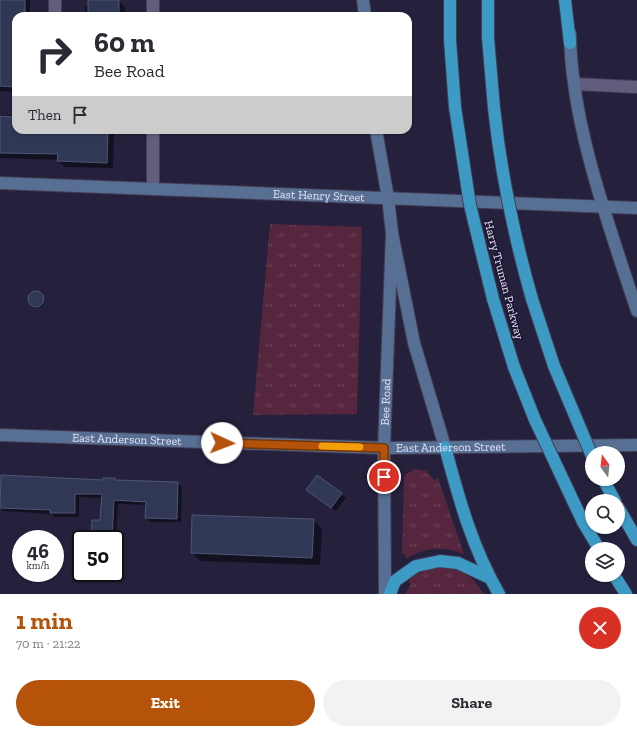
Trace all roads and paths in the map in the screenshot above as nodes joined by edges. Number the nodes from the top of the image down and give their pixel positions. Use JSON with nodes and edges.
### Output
{"nodes":[{"id":1,"x":55,"y":0,"type":"edge"},
{"id":2,"x":153,"y":0,"type":"edge"},
{"id":3,"x":363,"y":0,"type":"edge"},
{"id":4,"x":450,"y":0,"type":"edge"},
{"id":5,"x":488,"y":0,"type":"edge"},
{"id":6,"x":565,"y":0,"type":"edge"},
{"id":7,"x":570,"y":0,"type":"edge"},
{"id":8,"x":55,"y":12,"type":"edge"},
{"id":9,"x":153,"y":12,"type":"edge"},
{"id":10,"x":364,"y":12,"type":"edge"},
{"id":11,"x":570,"y":43,"type":"junction"},
{"id":12,"x":575,"y":84,"type":"junction"},
{"id":13,"x":637,"y":87,"type":"edge"},
{"id":14,"x":153,"y":134,"type":"edge"},
{"id":15,"x":377,"y":134,"type":"edge"},
{"id":16,"x":0,"y":183,"type":"edge"},
{"id":17,"x":153,"y":189,"type":"junction"},
{"id":18,"x":388,"y":198,"type":"junction"},
{"id":19,"x":603,"y":206,"type":"junction"},
{"id":20,"x":637,"y":208,"type":"edge"},
{"id":21,"x":392,"y":233,"type":"junction"},
{"id":22,"x":637,"y":311,"type":"edge"},
{"id":23,"x":0,"y":436,"type":"edge"},
{"id":24,"x":637,"y":445,"type":"edge"},
{"id":25,"x":588,"y":446,"type":"edge"},
{"id":26,"x":445,"y":447,"type":"junction"},
{"id":27,"x":384,"y":448,"type":"junction"},
{"id":28,"x":625,"y":520,"type":"edge"},
{"id":29,"x":637,"y":540,"type":"edge"},
{"id":30,"x":595,"y":542,"type":"edge"},
{"id":31,"x":490,"y":578,"type":"junction"},
{"id":32,"x":618,"y":582,"type":"edge"},
{"id":33,"x":385,"y":594,"type":"edge"},
{"id":34,"x":390,"y":594,"type":"edge"},
{"id":35,"x":500,"y":594,"type":"edge"},
{"id":36,"x":626,"y":594,"type":"edge"}],
"edges":[{"from":1,"to":8,"type":"street"},
{"from":2,"to":9,"type":"street"},
{"from":3,"to":10,"type":"main road"},
{"from":4,"to":30,"type":"highway","name":"Harry Truman Parkway","bridge":true},
{"from":5,"to":25,"type":"highway","name":"Harry Truman Parkway","bridge":true},
{"from":6,"to":11,"type":"highway"},
{"from":7,"to":11,"type":"main road"},
{"from":11,"to":12,"type":"main road"},
{"from":12,"to":13,"type":"street"},
{"from":12,"to":19,"type":"main road"},
{"from":14,"to":17,"type":"street"},
{"from":15,"to":18,"type":"main road"},
{"from":16,"to":17,"type":"main road","name":"East Henry Street"},
{"from":17,"to":18,"type":"main road","name":"East Henry Street"},
{"from":18,"to":19,"type":"main road","name":"East Henry Street"},
{"from":18,"to":21,"type":"main road"},
{"from":19,"to":20,"type":"main road","name":"East Henry Street"},
{"from":19,"to":22,"type":"main road"},
{"from":21,"to":26,"type":"main road"},
{"from":21,"to":27,"type":"main road","name":"Bee Road"},
{"from":23,"to":27,"type":"main road","name":"East Anderson Street"},
{"from":24,"to":26,"type":"main road","name":"East Anderson Street"},
{"from":26,"to":27,"type":"main road","name":"East Anderson Street"},
{"from":26,"to":31,"type":"highway"},
{"from":27,"to":33,"type":"main road","name":"Bee Road"},
{"from":28,"to":29,"type":"highway"},
{"from":31,"to":34,"type":"highway"},
{"from":31,"to":35,"type":"highway"},
{"from":32,"to":36,"type":"highway"}]}
